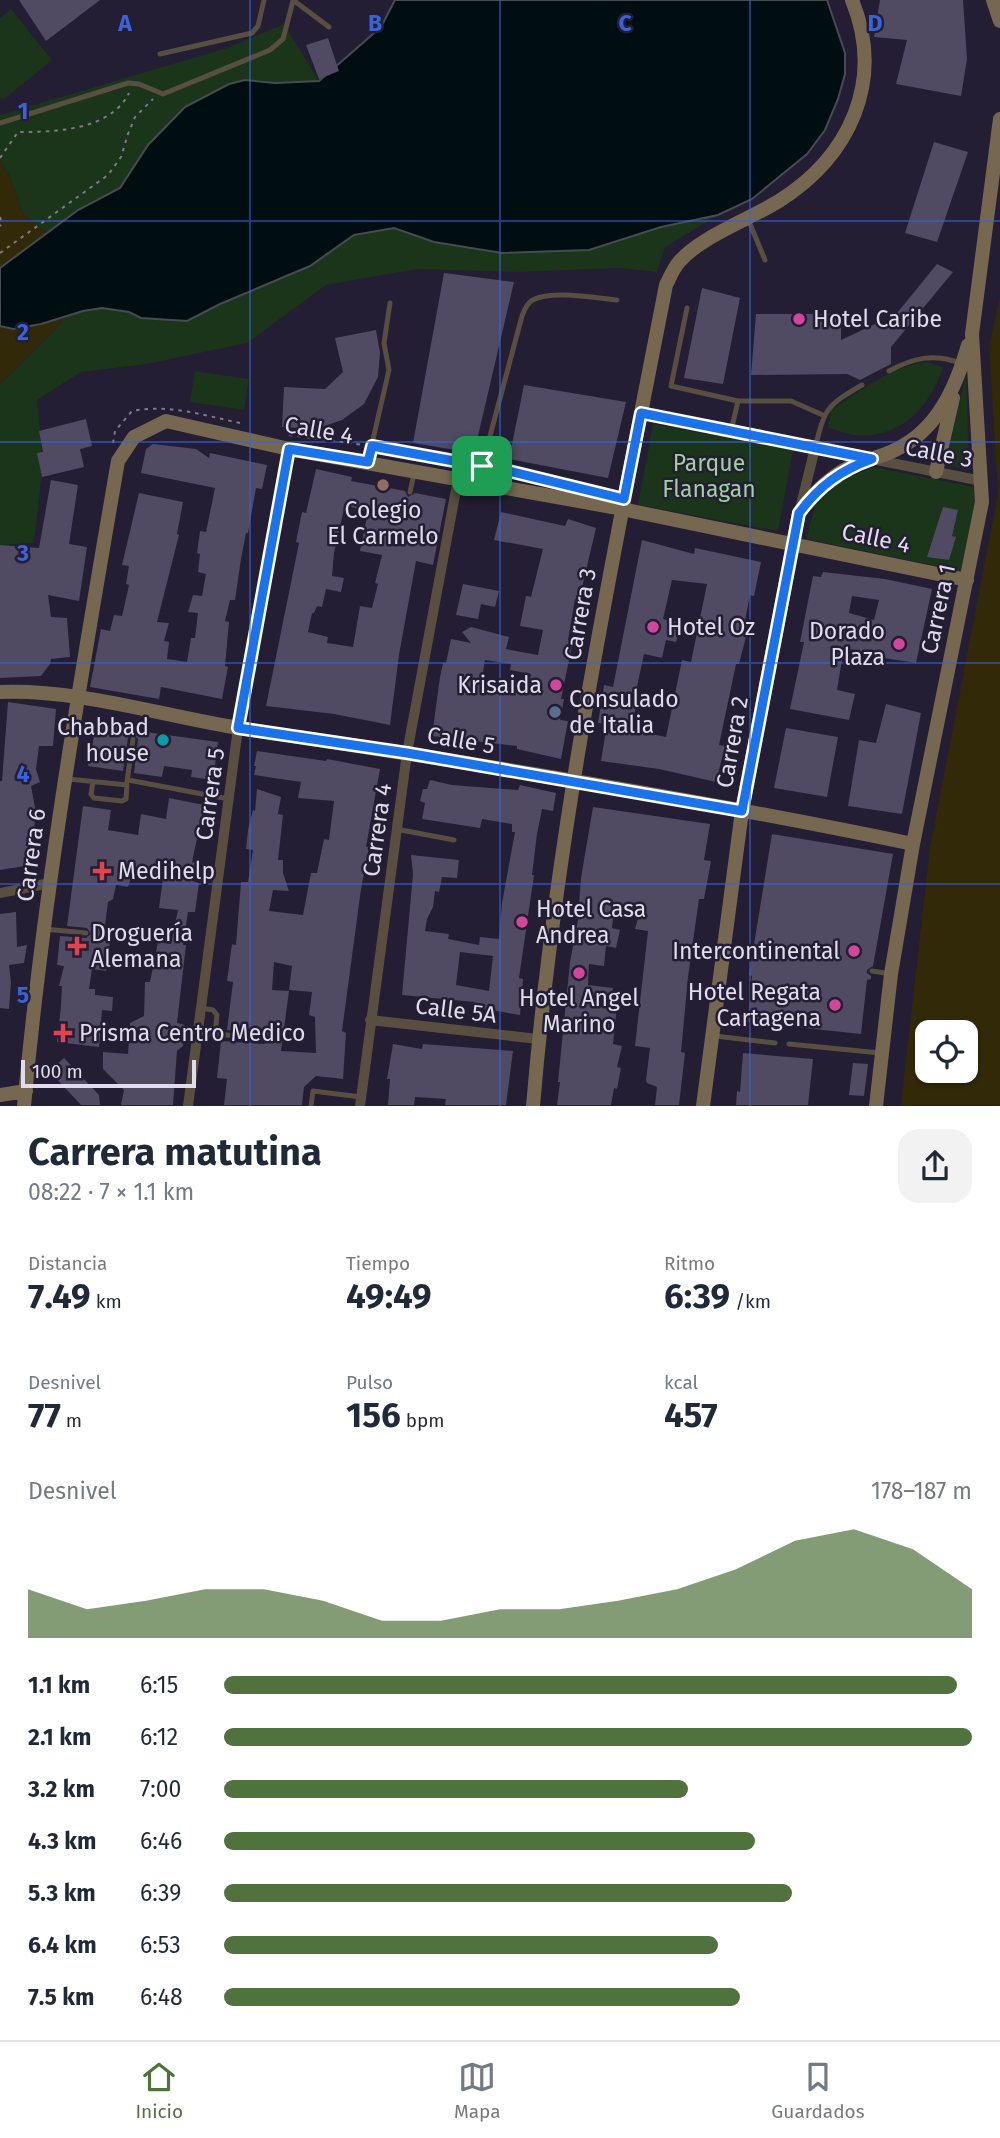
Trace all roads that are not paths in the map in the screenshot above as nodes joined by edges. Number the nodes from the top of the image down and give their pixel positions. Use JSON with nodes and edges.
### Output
{"nodes":[{"id":1,"x":264,"y":0,"type":"edge"},
{"id":2,"x":293,"y":0,"type":"edge"},
{"id":3,"x":852,"y":0,"type":"edge"},
{"id":4,"x":329,"y":26,"type":"dead end"},
{"id":5,"x":160,"y":54,"type":"dead end"},
{"id":6,"x":1000,"y":119,"type":"edge"},
{"id":7,"x":0,"y":123,"type":"edge"},
{"id":8,"x":998,"y":149,"type":"edge"},
{"id":9,"x":748,"y":219,"type":"junction"},
{"id":10,"x":765,"y":260,"type":"dead end"},
{"id":11,"x":617,"y":300,"type":"dead end"},
{"id":12,"x":390,"y":303,"type":"dead end"},
{"id":13,"x":687,"y":308,"type":"dead end"},
{"id":14,"x":972,"y":334,"type":"junction"},
{"id":15,"x":963,"y":365,"type":"junction"},
{"id":16,"x":889,"y":371,"type":"dead end"},
{"id":17,"x":957,"y":381,"type":"junction"},
{"id":18,"x":862,"y":385,"type":"dead end"},
{"id":19,"x":738,"y":401,"type":"junction"},
{"id":20,"x":641,"y":413,"type":"junction"},
{"id":21,"x":823,"y":415,"type":"junction"},
{"id":22,"x":731,"y":431,"type":"junction"},
{"id":23,"x":119,"y":446,"type":"joint"},
{"id":24,"x":815,"y":448,"type":"junction"},
{"id":25,"x":289,"y":449,"type":"junction"},
{"id":26,"x":872,"y":459,"type":"junction"},
{"id":27,"x":368,"y":462,"type":"junction"},
{"id":28,"x":415,"y":471,"type":"junction"},
{"id":29,"x":509,"y":471,"type":"junction"},
{"id":30,"x":936,"y":472,"type":"junction"},
{"id":31,"x":458,"y":479,"type":"junction"},
{"id":32,"x":982,"y":481,"type":"junction"},
{"id":33,"x":505,"y":487,"type":"junction"},
{"id":34,"x":410,"y":492,"type":"dead end"},
{"id":35,"x":623,"y":504,"type":"junction"},
{"id":36,"x":799,"y":513,"type":"junction"},
{"id":37,"x":792,"y":544,"type":"junction"},
{"id":38,"x":967,"y":580,"type":"junction"},
{"id":39,"x":0,"y":692,"type":"edge"},
{"id":40,"x":77,"y":698,"type":"junction"},
{"id":41,"x":238,"y":728,"type":"junction"},
{"id":42,"x":133,"y":739,"type":"dead end"},
{"id":43,"x":407,"y":753,"type":"junction"},
{"id":44,"x":65,"y":778,"type":"junction"},
{"id":45,"x":93,"y":782,"type":"junction"},
{"id":46,"x":127,"y":782,"type":"junction"},
{"id":47,"x":572,"y":782,"type":"junction"},
{"id":48,"x":229,"y":799,"type":"junction"},
{"id":49,"x":742,"y":811,"type":"junction"},
{"id":50,"x":396,"y":829,"type":"junction"},
{"id":51,"x":454,"y":840,"type":"dead end"},
{"id":52,"x":913,"y":845,"type":"junction"},
{"id":53,"x":50,"y":883,"type":"junction"},
{"id":54,"x":0,"y":893,"type":"edge"},
{"id":55,"x":44,"y":929,"type":"junction"},
{"id":56,"x":86,"y":933,"type":"dead end"},
{"id":57,"x":872,"y":971,"type":"dead end"},
{"id":58,"x":891,"y":974,"type":"junction"},
{"id":59,"x":201,"y":1008,"type":"junction"},
{"id":60,"x":370,"y":1020,"type":"junction"},
{"id":61,"x":198,"y":1032,"type":"junction"},
{"id":62,"x":215,"y":1033,"type":"junction"},
{"id":63,"x":711,"y":1036,"type":"junction"},
{"id":64,"x":265,"y":1039,"type":"dead end"},
{"id":65,"x":538,"y":1039,"type":"junction"},
{"id":66,"x":775,"y":1043,"type":"dead end"},
{"id":67,"x":789,"y":1044,"type":"dead end"},
{"id":68,"x":882,"y":1053,"type":"junction"},
{"id":69,"x":0,"y":1096,"type":"edge"},
{"id":70,"x":25,"y":1098,"type":"edge"},
{"id":71,"x":361,"y":1101,"type":"edge"},
{"id":72,"x":188,"y":1105,"type":"edge"},
{"id":73,"x":311,"y":1105,"type":"edge"},
{"id":74,"x":533,"y":1105,"type":"edge"},
{"id":75,"x":704,"y":1105,"type":"edge"},
{"id":76,"x":876,"y":1105,"type":"edge"}],
"edges":[{"from":1,"to":5,"type":"lane"},
{"from":2,"to":4,"type":"lane"},
{"from":2,"to":7,"type":"lane"},
{"from":3,"to":9,"type":"street"},
{"from":6,"to":8,"type":"street","name":"Carrera 1"},
{"from":8,"to":14,"type":"street","name":"Carrera 1"},
{"from":9,"to":10,"type":"lane"},
{"from":9,"to":20,"type":"street","name":"Carrera 3"},
{"from":11,"to":29,"type":"lane"},
{"from":12,"to":27,"type":"lane"},
{"from":13,"to":19,"type":"lane"},
{"from":14,"to":15,"type":"street","name":"Carrera 2"},
{"from":14,"to":32,"type":"street","name":"Carrera 1"},
{"from":15,"to":16,"type":"lane"},
{"from":15,"to":17,"type":"street","name":"Carrera 2"},
{"from":17,"to":26,"type":"street","name":"Carrera 2"},
{"from":17,"to":30,"type":"street"},
{"from":18,"to":21,"type":"lane"},
{"from":19,"to":21,"type":"lane"},
{"from":19,"to":22,"type":"lane"},
{"from":20,"to":22,"type":"street","name":"Calle 3"},
{"from":20,"to":35,"type":"street","name":"Carrera 3"},
{"from":21,"to":24,"type":"lane"},
{"from":22,"to":24,"type":"street","name":"Calle 3"},
{"from":23,"to":25,"type":"street","name":"Calle 4"},
{"from":23,"to":40,"type":"street","name":"Carrera 6"},
{"from":24,"to":26,"type":"street","name":"Calle 3"},
{"from":24,"to":36,"type":"street","name":"Carrera 2"},
{"from":25,"to":27,"type":"street","name":"Calle 4"},
{"from":25,"to":41,"type":"street","name":"Carrera 5"},
{"from":26,"to":30,"type":"street","name":"Calle 3"},
{"from":26,"to":36,"type":"street","name":"Carrera 2"},
{"from":27,"to":28,"type":"street","name":"Calle 4"},
{"from":28,"to":31,"type":"street","name":"Calle 4"},
{"from":28,"to":34,"type":"lane"},
{"from":29,"to":33,"type":"lane"},
{"from":29,"to":35,"type":"lane"},
{"from":30,"to":32,"type":"street","name":"Calle 3"},
{"from":31,"to":33,"type":"street","name":"Calle 4"},
{"from":31,"to":43,"type":"street","name":"Carrera 4"},
{"from":32,"to":38,"type":"street","name":"Carrera 1"},
{"from":33,"to":35,"type":"street","name":"Calle 4"},
{"from":35,"to":37,"type":"street","name":"Calle 4"},
{"from":35,"to":47,"type":"street","name":"Carrera 3"},
{"from":36,"to":37,"type":"street","name":"Carrera 2"},
{"from":37,"to":38,"type":"street","name":"Calle 4"},
{"from":37,"to":49,"type":"street","name":"Carrera 2"},
{"from":38,"to":52,"type":"street","name":"Carrera 1"},
{"from":39,"to":40,"type":"street","name":"Calle 5"},
{"from":40,"to":41,"type":"street","name":"Calle 5"},
{"from":40,"to":44,"type":"street","name":"Carrera 6"},
{"from":41,"to":43,"type":"street","name":"Calle 5"},
{"from":41,"to":48,"type":"street","name":"Carrera 5"},
{"from":42,"to":46,"type":"lane"},
{"from":43,"to":47,"type":"street","name":"Calle 5"},
{"from":43,"to":50,"type":"street","name":"Carrera 4"},
{"from":44,"to":45,"type":"lane"},
{"from":44,"to":53,"type":"street","name":"Carrera 6"},
{"from":45,"to":46,"type":"lane"},
{"from":45,"to":46,"type":"lane"},
{"from":46,"to":48,"type":"lane"},
{"from":47,"to":49,"type":"street","name":"Calle 5"},
{"from":47,"to":65,"type":"street","name":"Carrera 3"},
{"from":48,"to":59,"type":"street","name":"Carrera 5"},
{"from":49,"to":52,"type":"street","name":"Calle 5"},
{"from":49,"to":63,"type":"street","name":"Carrera 2"},
{"from":50,"to":51,"type":"lane"},
{"from":50,"to":60,"type":"street","name":"Carrera 4"},
{"from":52,"to":58,"type":"street","name":"Carrera 1"},
{"from":53,"to":54,"type":"street"},
{"from":53,"to":55,"type":"street","name":"Carrera 6"},
{"from":55,"to":56,"type":"lane"},
{"from":55,"to":70,"type":"street","name":"Carrera 6"},
{"from":57,"to":58,"type":"lane"},
{"from":58,"to":68,"type":"street","name":"Carrera 1"},
{"from":59,"to":61,"type":"street","name":"Carrera 5"},
{"from":59,"to":62,"type":"lane"},
{"from":60,"to":65,"type":"street","name":"Calle 5A"},
{"from":60,"to":71,"type":"street","name":"Carrera 4"},
{"from":61,"to":62,"type":"lane"},
{"from":61,"to":72,"type":"street","name":"Carrera 5"},
{"from":62,"to":64,"type":"lane"},
{"from":63,"to":66,"type":"lane"},
{"from":63,"to":75,"type":"street","name":"Carrera 2"},
{"from":65,"to":74,"type":"street","name":"Carrera 3"},
{"from":67,"to":68,"type":"lane"},
{"from":68,"to":76,"type":"street","name":"Carrera 1"},
{"from":69,"to":70,"type":"street"},
{"from":71,"to":73,"type":"lane"}]}
